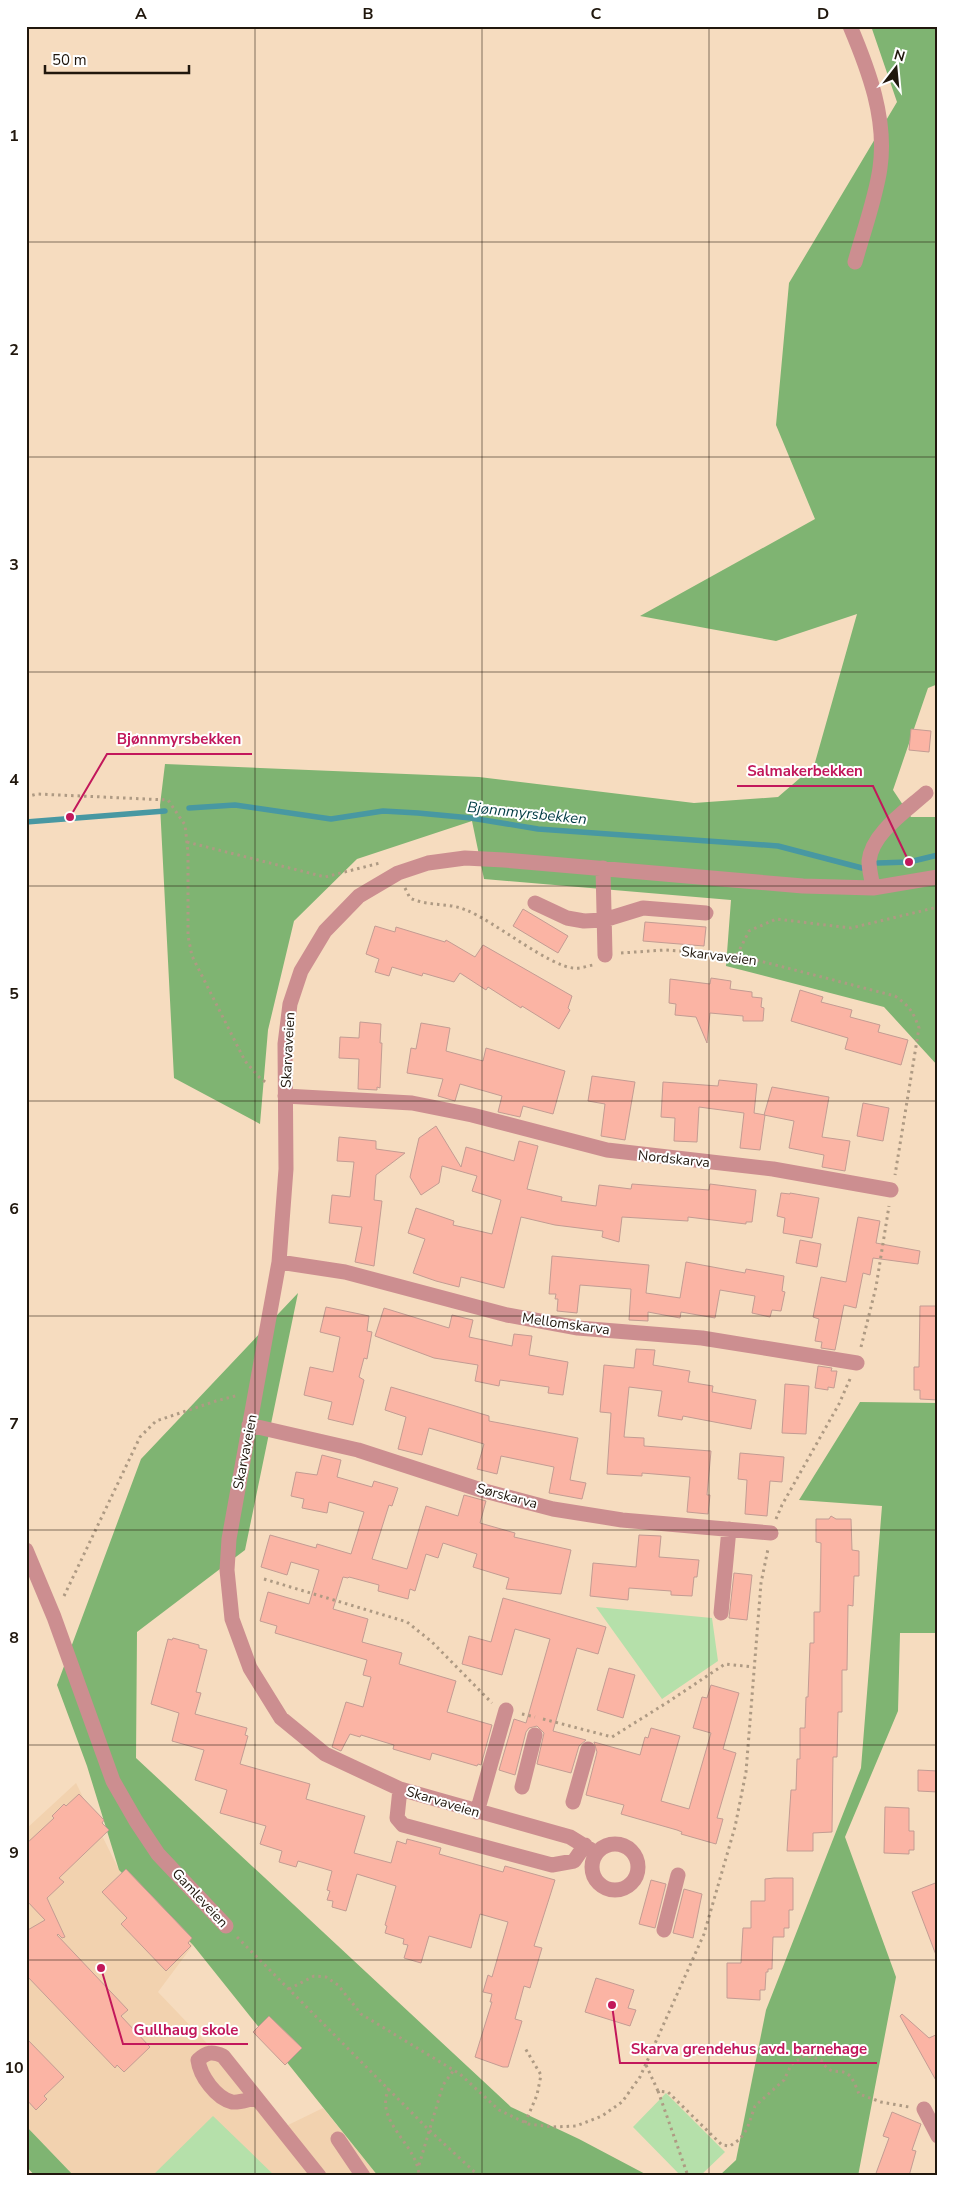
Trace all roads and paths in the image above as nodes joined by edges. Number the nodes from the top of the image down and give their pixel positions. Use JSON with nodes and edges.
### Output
{"nodes":[{"id":1,"x":850,"y":26,"type":"edge"},
{"id":2,"x":855,"y":262,"type":"dead end"},
{"id":3,"x":926,"y":793,"type":"dead end"},
{"id":4,"x":26,"y":797,"type":"edge"},
{"id":5,"x":187,"y":842,"type":"junction"},
{"id":6,"x":604,"y":868,"type":"junction"},
{"id":7,"x":398,"y":874,"type":"junction"},
{"id":8,"x":938,"y":877,"type":"edge"},
{"id":9,"x":873,"y":888,"type":"junction"},
{"id":10,"x":534,"y":903,"type":"dead end"},
{"id":11,"x":938,"y":907,"type":"edge"},
{"id":12,"x":706,"y":913,"type":"dead end"},
{"id":13,"x":604,"y":920,"type":"junction"},
{"id":14,"x":737,"y":955,"type":"junction"},
{"id":15,"x":605,"y":956,"type":"junction"},
{"id":16,"x":285,"y":1096,"type":"junction"},
{"id":17,"x":891,"y":1190,"type":"junction"},
{"id":18,"x":279,"y":1262,"type":"junction"},
{"id":19,"x":857,"y":1363,"type":"junction"},
{"id":20,"x":256,"y":1391,"type":"junction"},
{"id":21,"x":249,"y":1425,"type":"junction"},
{"id":22,"x":729,"y":1529,"type":"junction"},
{"id":23,"x":771,"y":1533,"type":"junction"},
{"id":24,"x":26,"y":1550,"type":"edge"},
{"id":25,"x":264,"y":1579,"type":"dead end"},
{"id":26,"x":721,"y":1613,"type":"dead end"},
{"id":27,"x":54,"y":1617,"type":"junction"},
{"id":28,"x":753,"y":1667,"type":"junction"},
{"id":29,"x":506,"y":1710,"type":"junction"},
{"id":30,"x":535,"y":1735,"type":"dead end"},
{"id":31,"x":588,"y":1749,"type":"dead end"},
{"id":32,"x":522,"y":1787,"type":"dead end"},
{"id":33,"x":400,"y":1789,"type":"junction"},
{"id":34,"x":573,"y":1802,"type":"dead end"},
{"id":35,"x":477,"y":1812,"type":"junction"},
{"id":36,"x":678,"y":1875,"type":"dead end"},
{"id":37,"x":226,"y":1926,"type":"joint"},
{"id":38,"x":664,"y":1930,"type":"dead end"},
{"id":39,"x":289,"y":1989,"type":"junction"},
{"id":40,"x":526,"y":2048,"type":"dead end"},
{"id":41,"x":646,"y":2064,"type":"junction"},
{"id":42,"x":454,"y":2070,"type":"junction"},
{"id":43,"x":389,"y":2088,"type":"junction"},
{"id":44,"x":658,"y":2092,"type":"junction"},
{"id":45,"x":256,"y":2098,"type":"dead end"},
{"id":46,"x":924,"y":2109,"type":"joint"},
{"id":47,"x":525,"y":2123,"type":"junction"},
{"id":48,"x":428,"y":2129,"type":"junction"},
{"id":49,"x":938,"y":2136,"type":"edge"},
{"id":50,"x":338,"y":2139,"type":"dead end"},
{"id":51,"x":419,"y":2165,"type":"junction"},
{"id":52,"x":319,"y":2176,"type":"edge"},
{"id":53,"x":363,"y":2176,"type":"edge"},
{"id":54,"x":419,"y":2176,"type":"edge"},
{"id":55,"x":479,"y":2176,"type":"edge"},
{"id":56,"x":688,"y":2176,"type":"edge"}],
"edges":[{"from":1,"to":2,"type":"street"},
{"from":3,"to":9,"type":"street"},
{"from":4,"to":5,"type":"path"},
{"from":5,"to":7,"type":"path"},
{"from":5,"to":16,"type":"path"},
{"from":6,"to":7,"type":"street","name":"Skarvaveien"},
{"from":6,"to":9,"type":"street","name":"Skarvaveien"},
{"from":6,"to":13,"type":"street"},
{"from":7,"to":15,"type":"path","name":"Skarvaveien"},
{"from":7,"to":16,"type":"street","name":"Skarvaveien"},
{"from":8,"to":9,"type":"street","name":"Skarvaveien"},
{"from":10,"to":13,"type":"street"},
{"from":11,"to":14,"type":"path"},
{"from":12,"to":13,"type":"street"},
{"from":13,"to":15,"type":"street"},
{"from":14,"to":15,"type":"path","name":"Skarvaveien"},
{"from":14,"to":17,"type":"path","name":"Skarvaveien"},
{"from":16,"to":17,"type":"street","name":"Nordskarva"},
{"from":16,"to":18,"type":"street","name":"Skarvaveien"},
{"from":17,"to":19,"type":"path"},
{"from":18,"to":19,"type":"street","name":"Mellomskarva"},
{"from":18,"to":20,"type":"street","name":"Skarvaveien"},
{"from":19,"to":23,"type":"path"},
{"from":20,"to":21,"type":"street","name":"Skarvaveien"},
{"from":20,"to":27,"type":"path"},
{"from":21,"to":22,"type":"street","name":"Sørskarva"},
{"from":21,"to":33,"type":"street","name":"Skarvaveien"},
{"from":22,"to":23,"type":"street","name":"Sørskarva"},
{"from":22,"to":26,"type":"street"},
{"from":23,"to":28,"type":"path"},
{"from":24,"to":27,"type":"street","name":"Gamleveien"},
{"from":25,"to":29,"type":"path"},
{"from":27,"to":37,"type":"street","name":"Gamleveien"},
{"from":28,"to":29,"type":"path"},
{"from":28,"to":41,"type":"path"},
{"from":29,"to":35,"type":"street"},
{"from":30,"to":32,"type":"street"},
{"from":31,"to":34,"type":"street"},
{"from":33,"to":35,"type":"street","name":"Skarvaveien"},
{"from":33,"to":35,"type":"street","name":"Skarvaveien"},
{"from":36,"to":38,"type":"street"},
{"from":37,"to":39,"type":"path","name":"Gamleveien"},
{"from":39,"to":42,"type":"path"},
{"from":39,"to":43,"type":"path","name":"Gamleveien"},
{"from":40,"to":47,"type":"path"},
{"from":41,"to":44,"type":"path"},
{"from":41,"to":47,"type":"path"},
{"from":42,"to":47,"type":"path"},
{"from":42,"to":48,"type":"path"},
{"from":43,"to":48,"type":"path","name":"Gamleveien"},
{"from":43,"to":51,"type":"path"},
{"from":44,"to":46,"type":"path"},
{"from":44,"to":56,"type":"path"},
{"from":45,"to":52,"type":"street"},
{"from":46,"to":49,"type":"street"},
{"from":48,"to":51,"type":"path"},
{"from":48,"to":55,"type":"path","name":"Gamleveien"},
{"from":50,"to":53,"type":"street"},
{"from":51,"to":54,"type":"path"}]}
